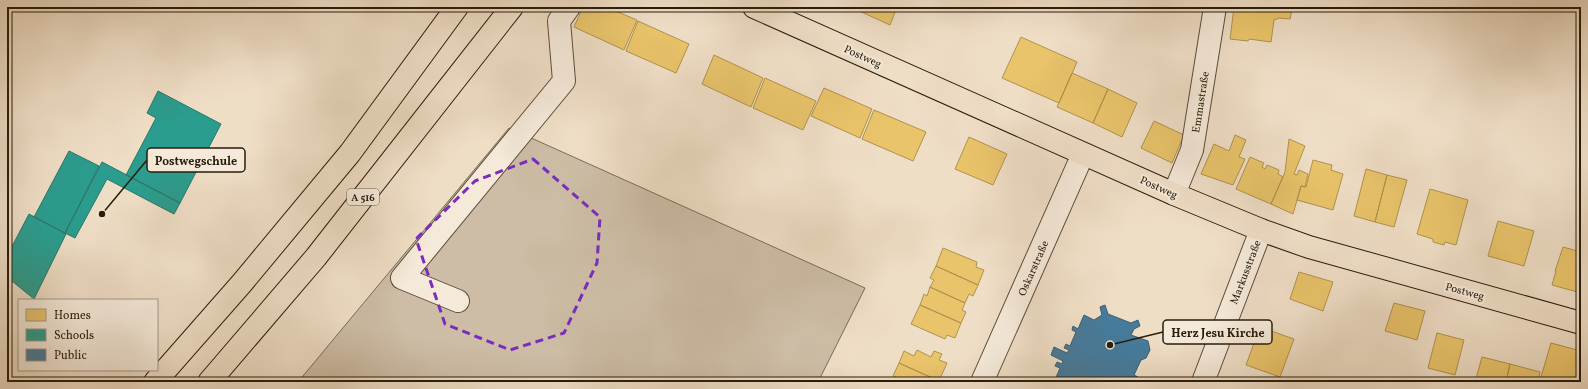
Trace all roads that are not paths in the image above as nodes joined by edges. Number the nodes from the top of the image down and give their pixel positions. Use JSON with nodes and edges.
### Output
{"nodes":[{"id":1,"x":457,"y":7,"type":"edge"},
{"id":2,"x":512,"y":7,"type":"edge"},
{"id":3,"x":569,"y":7,"type":"edge"},
{"id":4,"x":754,"y":7,"type":"edge"},
{"id":5,"x":1215,"y":7,"type":"edge"},
{"id":6,"x":1083,"y":154,"type":"junction"},
{"id":7,"x":1174,"y":194,"type":"junction"},
{"id":8,"x":1260,"y":230,"type":"junction"},
{"id":9,"x":458,"y":301,"type":"dead end"},
{"id":10,"x":1581,"y":323,"type":"edge"},
{"id":11,"x":155,"y":382,"type":"edge"},
{"id":12,"x":209,"y":382,"type":"edge"},
{"id":13,"x":982,"y":382,"type":"edge"},
{"id":14,"x":1203,"y":382,"type":"edge"}],
"edges":[{"from":1,"to":11,"type":"main road"},
{"from":2,"to":12,"type":"main road","number":"A 516"},
{"from":3,"to":9,"type":"street"},
{"from":4,"to":6,"type":"main road","name":"Postweg"},
{"from":5,"to":7,"type":"street","name":"Emmastraße"},
{"from":6,"to":7,"type":"main road","name":"Postweg"},
{"from":6,"to":13,"type":"street","name":"Oskarstraße"},
{"from":7,"to":8,"type":"main road","name":"Postweg"},
{"from":8,"to":10,"type":"main road","name":"Postweg"},
{"from":8,"to":14,"type":"street","name":"Markusstraße"}]}
